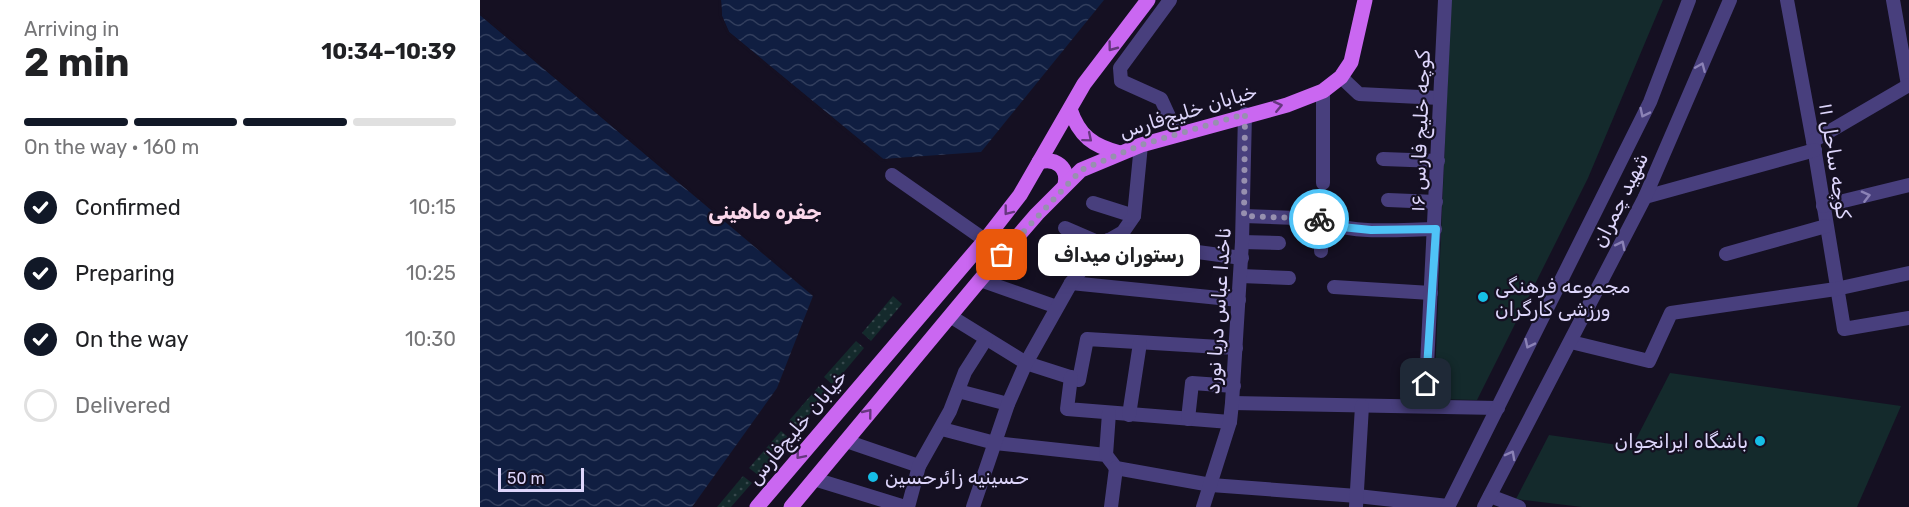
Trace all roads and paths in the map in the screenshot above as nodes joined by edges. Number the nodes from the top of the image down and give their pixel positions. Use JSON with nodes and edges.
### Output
{"nodes":[{"id":1,"x":1148,"y":0,"type":"edge"},
{"id":2,"x":1170,"y":0,"type":"edge"},
{"id":3,"x":1365,"y":0,"type":"edge"},
{"id":4,"x":1445,"y":0,"type":"edge"},
{"id":5,"x":1689,"y":0,"type":"edge"},
{"id":6,"x":1730,"y":0,"type":"edge"},
{"id":7,"x":1787,"y":0,"type":"edge"},
{"id":8,"x":1893,"y":0,"type":"edge"},
{"id":9,"x":1341,"y":77,"type":"junction"},
{"id":10,"x":1909,"y":85,"type":"edge"},
{"id":11,"x":1323,"y":91,"type":"junction"},
{"id":12,"x":1440,"y":98,"type":"junction"},
{"id":13,"x":1070,"y":109,"type":"junction"},
{"id":14,"x":1245,"y":114,"type":"junction"},
{"id":15,"x":1177,"y":134,"type":"junction"},
{"id":16,"x":1141,"y":145,"type":"junction"},
{"id":17,"x":1814,"y":145,"type":"junction"},
{"id":18,"x":1120,"y":153,"type":"junction"},
{"id":19,"x":1383,"y":159,"type":"dead end"},
{"id":20,"x":1437,"y":161,"type":"junction"},
{"id":21,"x":1039,"y":162,"type":"junction"},
{"id":22,"x":892,"y":175,"type":"dead end"},
{"id":23,"x":1323,"y":183,"type":"dead end"},
{"id":24,"x":1065,"y":185,"type":"junction"},
{"id":25,"x":1909,"y":185,"type":"edge"},
{"id":26,"x":1646,"y":197,"type":"junction"},
{"id":27,"x":1388,"y":200,"type":"dead end"},
{"id":28,"x":1437,"y":202,"type":"junction"},
{"id":29,"x":1093,"y":203,"type":"dead end"},
{"id":30,"x":1823,"y":206,"type":"junction"},
{"id":31,"x":1134,"y":216,"type":"junction"},
{"id":32,"x":1244,"y":216,"type":"junction"},
{"id":33,"x":1322,"y":219,"type":"junction"},
{"id":34,"x":1826,"y":226,"type":"junction"},
{"id":35,"x":1065,"y":228,"type":"dead end"},
{"id":36,"x":1436,"y":229,"type":"junction"},
{"id":37,"x":985,"y":240,"type":"junction"},
{"id":38,"x":1105,"y":242,"type":"junction"},
{"id":39,"x":1242,"y":242,"type":"junction"},
{"id":40,"x":1280,"y":243,"type":"dead end"},
{"id":41,"x":1321,"y":251,"type":"dead end"},
{"id":42,"x":1726,"y":254,"type":"dead end"},
{"id":43,"x":1242,"y":258,"type":"junction"},
{"id":44,"x":1909,"y":273,"type":"edge"},
{"id":45,"x":1241,"y":276,"type":"junction"},
{"id":46,"x":1289,"y":278,"type":"dead end"},
{"id":47,"x":980,"y":280,"type":"junction"},
{"id":48,"x":1071,"y":283,"type":"junction"},
{"id":49,"x":1334,"y":287,"type":"dead end"},
{"id":50,"x":1836,"y":289,"type":"junction"},
{"id":51,"x":1431,"y":293,"type":"junction"},
{"id":52,"x":1239,"y":300,"type":"junction"},
{"id":53,"x":1057,"y":308,"type":"junction"},
{"id":54,"x":950,"y":316,"type":"junction"},
{"id":55,"x":1909,"y":318,"type":"edge"},
{"id":56,"x":986,"y":339,"type":"junction"},
{"id":57,"x":1572,"y":342,"type":"junction"},
{"id":58,"x":1140,"y":343,"type":"junction"},
{"id":59,"x":1236,"y":348,"type":"junction"},
{"id":60,"x":1026,"y":363,"type":"junction"},
{"id":61,"x":1071,"y":377,"type":"junction"},
{"id":62,"x":1234,"y":386,"type":"junction"},
{"id":63,"x":958,"y":391,"type":"junction"},
{"id":64,"x":1232,"y":403,"type":"junction"},
{"id":65,"x":1008,"y":404,"type":"junction"},
{"id":66,"x":1362,"y":406,"type":"junction"},
{"id":67,"x":1425,"y":406,"type":"junction"},
{"id":68,"x":1498,"y":408,"type":"junction"},
{"id":69,"x":1109,"y":413,"type":"junction"},
{"id":70,"x":1129,"y":415,"type":"junction"},
{"id":71,"x":1188,"y":419,"type":"junction"},
{"id":72,"x":1230,"y":422,"type":"junction"},
{"id":73,"x":942,"y":429,"type":"junction"},
{"id":74,"x":846,"y":441,"type":"junction"},
{"id":75,"x":995,"y":443,"type":"junction"},
{"id":76,"x":1106,"y":455,"type":"junction"},
{"id":77,"x":919,"y":466,"type":"junction"},
{"id":78,"x":1116,"y":468,"type":"junction"},
{"id":79,"x":781,"y":478,"type":"junction"},
{"id":80,"x":814,"y":479,"type":"junction"},
{"id":81,"x":1211,"y":485,"type":"junction"},
{"id":82,"x":802,"y":494,"type":"junction"},
{"id":83,"x":1356,"y":501,"type":"edge"},
{"id":84,"x":1487,"y":501,"type":"edge"},
{"id":85,"x":757,"y":507,"type":"edge"},
{"id":86,"x":791,"y":507,"type":"edge"},
{"id":87,"x":907,"y":507,"type":"edge"},
{"id":88,"x":973,"y":507,"type":"edge"},
{"id":89,"x":1111,"y":507,"type":"edge"},
{"id":90,"x":1203,"y":507,"type":"edge"},
{"id":91,"x":1448,"y":507,"type":"edge"},
{"id":92,"x":1519,"y":507,"type":"edge"}],
"edges":[{"from":1,"to":13,"type":"main road","name":"خیابان خلیج‌فارس","one_way":true},
{"from":2,"to":15,"type":"street"},
{"from":3,"to":9,"type":"main road","name":"خیابان خلیج‌فارس"},
{"from":4,"to":12,"type":"street","name":"کوچه خلیج فارس ۱۶"},
{"from":5,"to":68,"type":"street","name":"شهید چمران","one_way":true},
{"from":26,"to":6,"type":"street","name":"شهید چمران","one_way":true},
{"from":7,"to":17,"type":"street","name":"کوچه ساحل ۱۱"},
{"from":8,"to":10,"type":"street"},
{"from":9,"to":11,"type":"main road","name":"خیابان خلیج‌فارس"},
{"from":9,"to":12,"type":"street"},
{"from":10,"to":17,"type":"street"},
{"from":14,"to":11,"type":"main road","name":"خیابان خلیج‌فارس","one_way":true},
{"from":11,"to":23,"type":"street"},
{"from":12,"to":20,"type":"street","name":"کوچه خلیج فارس ۱۶"},
{"from":13,"to":18,"type":"main road","one_way":true},
{"from":13,"to":21,"type":"main road","name":"خیابان خلیج‌فارس"},
{"from":14,"to":15,"type":"main road","name":"خیابان خلیج‌فارس"},
{"from":14,"to":32,"type":"street","name":"ناخدا عباس دریا نورد"},
{"from":15,"to":16,"type":"main road","name":"خیابان خلیج‌فارس"},
{"from":16,"to":18,"type":"main road","name":"خیابان خلیج‌فارس"},
{"from":16,"to":31,"type":"street"},
{"from":17,"to":26,"type":"street"},
{"from":17,"to":30,"type":"street","name":"کوچه ساحل ۱۱"},
{"from":18,"to":24,"type":"main road","name":"خیابان خلیج‌فارس"},
{"from":19,"to":20,"type":"street"},
{"from":20,"to":28,"type":"street","name":"کوچه خلیج فارس ۱۶"},
{"from":21,"to":24,"type":"main road"},
{"from":21,"to":37,"type":"main road","name":"خیابان خلیج‌فارس","one_way":true},
{"from":22,"to":37,"type":"street"},
{"from":24,"to":47,"type":"main road","name":"خیابان خلیج‌فارس"},
{"from":30,"to":25,"type":"street","one_way":true},
{"from":57,"to":26,"type":"street","name":"شهید چمران","one_way":true},
{"from":27,"to":28,"type":"street"},
{"from":28,"to":36,"type":"street","name":"کوچه خلیج فارس ۱۶"},
{"from":29,"to":31,"type":"street"},
{"from":30,"to":34,"type":"street","name":"کوچه ساحل ۱۱"},
{"from":31,"to":38,"type":"street"},
{"from":32,"to":33,"type":"street"},
{"from":32,"to":39,"type":"street","name":"ناخدا عباس دریا نورد"},
{"from":33,"to":36,"type":"street"},
{"from":33,"to":41,"type":"street"},
{"from":34,"to":42,"type":"street"},
{"from":34,"to":50,"type":"street","name":"کوچه ساحل ۱۱"},
{"from":35,"to":38,"type":"street"},
{"from":36,"to":51,"type":"street","name":"کوچه خلیج فارس ۱۶"},
{"from":37,"to":79,"type":"main road","name":"خیابان خلیج‌فارس","one_way":true},
{"from":38,"to":43,"type":"street"},
{"from":38,"to":48,"type":"street"},
{"from":39,"to":40,"type":"street"},
{"from":39,"to":43,"type":"street","name":"ناخدا عباس دریا نورد"},
{"from":43,"to":45,"type":"street","name":"ناخدا عباس دریا نورد"},
{"from":44,"to":50,"type":"street"},
{"from":45,"to":46,"type":"street"},
{"from":45,"to":52,"type":"street","name":"ناخدا عباس دریا نورد"},
{"from":47,"to":53,"type":"street"},
{"from":47,"to":54,"type":"main road","name":"خیابان خلیج‌فارس"},
{"from":48,"to":52,"type":"street"},
{"from":48,"to":53,"type":"street"},
{"from":49,"to":51,"type":"street"},
{"from":50,"to":55,"type":"street","name":"کوچه ساحل ۱۱"},
{"from":50,"to":57,"type":"street"},
{"from":51,"to":67,"type":"street","name":"کوچه خلیج فارس ۱۶"},
{"from":52,"to":59,"type":"street","name":"ناخدا عباس دریا نورد"},
{"from":53,"to":60,"type":"street"},
{"from":54,"to":56,"type":"street"},
{"from":74,"to":54,"type":"main road","name":"خیابان خلیج‌فارس","one_way":true},
{"from":56,"to":60,"type":"street"},
{"from":56,"to":63,"type":"street"},
{"from":84,"to":57,"type":"street","name":"شهید چمران","one_way":true},
{"from":58,"to":59,"type":"street"},
{"from":58,"to":61,"type":"street"},
{"from":58,"to":70,"type":"street"},
{"from":59,"to":62,"type":"street","name":"ناخدا عباس دریا نورد"},
{"from":60,"to":61,"type":"street"},
{"from":60,"to":65,"type":"street"},
{"from":61,"to":69,"type":"street"},
{"from":62,"to":64,"type":"street","name":"ناخدا عباس دریا نورد"},
{"from":62,"to":71,"type":"street"},
{"from":63,"to":65,"type":"street"},
{"from":63,"to":73,"type":"street"},
{"from":64,"to":66,"type":"street"},
{"from":64,"to":72,"type":"street","name":"ناخدا عباس دریا نورد"},
{"from":65,"to":75,"type":"street"},
{"from":66,"to":67,"type":"street"},
{"from":66,"to":83,"type":"street"},
{"from":67,"to":68,"type":"street"},
{"from":68,"to":91,"type":"street","name":"شهید چمران"},
{"from":69,"to":70,"type":"street"},
{"from":69,"to":76,"type":"street"},
{"from":70,"to":71,"type":"street"},
{"from":71,"to":72,"type":"street"},
{"from":72,"to":81,"type":"street","name":"ناخدا عباس دریا نورد"},
{"from":73,"to":75,"type":"street"},
{"from":73,"to":77,"type":"street"},
{"from":74,"to":77,"type":"street"},
{"from":74,"to":80,"type":"main road","name":"خیابان خلیج‌فارس"},
{"from":75,"to":76,"type":"street"},
{"from":75,"to":88,"type":"street"},
{"from":76,"to":78,"type":"street"},
{"from":77,"to":87,"type":"street"},
{"from":78,"to":81,"type":"street"},
{"from":78,"to":89,"type":"street"},
{"from":79,"to":82,"type":"main road"},
{"from":79,"to":85,"type":"main road","name":"خیابان خلیج‌فارس"},
{"from":80,"to":82,"type":"main road","name":"خیابان خلیج‌فارس"},
{"from":80,"to":87,"type":"street"},
{"from":81,"to":83,"type":"street"},
{"from":81,"to":90,"type":"street","name":"ناخدا عباس دریا نورد"},
{"from":82,"to":86,"type":"main road","name":"خیابان خلیج‌فارس"},
{"from":83,"to":91,"type":"street"},
{"from":84,"to":92,"type":"street"}]}
